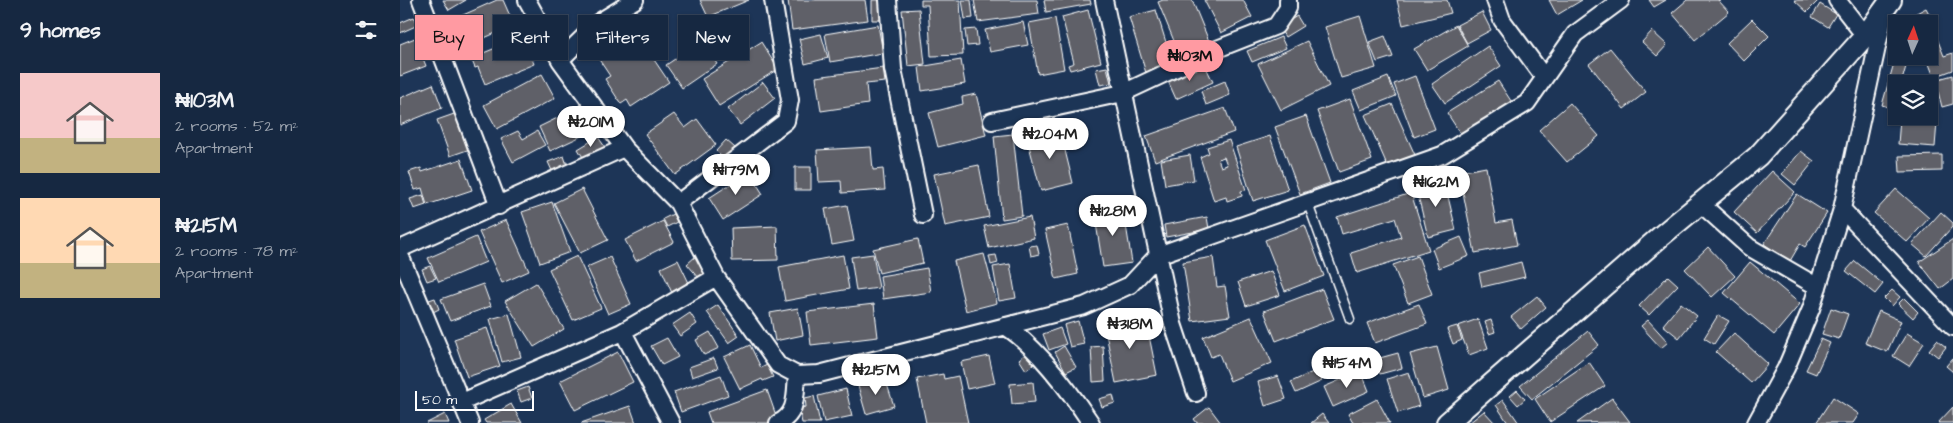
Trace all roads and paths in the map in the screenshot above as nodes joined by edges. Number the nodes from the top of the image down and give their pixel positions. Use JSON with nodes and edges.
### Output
{"nodes":[{"id":1,"x":421,"y":0,"type":"edge"},
{"id":2,"x":527,"y":0,"type":"edge"},
{"id":3,"x":635,"y":0,"type":"edge"},
{"id":4,"x":773,"y":0,"type":"edge"},
{"id":5,"x":888,"y":0,"type":"edge"},
{"id":6,"x":1104,"y":0,"type":"edge"},
{"id":7,"x":1288,"y":0,"type":"edge"},
{"id":8,"x":1495,"y":0,"type":"edge"},
{"id":9,"x":1621,"y":0,"type":"edge"},
{"id":10,"x":1837,"y":0,"type":"edge"},
{"id":11,"x":1888,"y":4,"type":"edge"},
{"id":12,"x":535,"y":15,"type":"edge"},
{"id":13,"x":1866,"y":36,"type":"junction"},
{"id":14,"x":568,"y":52,"type":"edge"},
{"id":15,"x":560,"y":60,"type":"edge"},
{"id":16,"x":1544,"y":76,"type":"junction"},
{"id":17,"x":1123,"y":93,"type":"junction"},
{"id":18,"x":992,"y":121,"type":"dead end"},
{"id":19,"x":624,"y":148,"type":"junction"},
{"id":20,"x":1307,"y":201,"type":"junction"},
{"id":21,"x":1700,"y":203,"type":"junction"},
{"id":22,"x":678,"y":204,"type":"junction"},
{"id":23,"x":499,"y":206,"type":"junction"},
{"id":24,"x":1842,"y":209,"type":"junction"},
{"id":25,"x":923,"y":215,"type":"dead end"},
{"id":26,"x":400,"y":249,"type":"edge"},
{"id":27,"x":400,"y":255,"type":"edge"},
{"id":28,"x":1158,"y":255,"type":"junction"},
{"id":29,"x":716,"y":277,"type":"junction"},
{"id":30,"x":1818,"y":287,"type":"junction"},
{"id":31,"x":1350,"y":319,"type":"dead end"},
{"id":32,"x":1005,"y":326,"type":"junction"},
{"id":33,"x":1953,"y":327,"type":"edge"},
{"id":34,"x":623,"y":332,"type":"junction"},
{"id":35,"x":797,"y":375,"type":"junction"},
{"id":36,"x":1196,"y":393,"type":"dead end"},
{"id":37,"x":462,"y":402,"type":"junction"},
{"id":38,"x":470,"y":423,"type":"edge"},
{"id":39,"x":671,"y":423,"type":"edge"},
{"id":40,"x":778,"y":423,"type":"edge"},
{"id":41,"x":1091,"y":423,"type":"edge"},
{"id":42,"x":1447,"y":423,"type":"edge"},
{"id":43,"x":1757,"y":423,"type":"edge"}],
"edges":[{"from":1,"to":23,"type":"street"},
{"from":2,"to":12,"type":"street"},
{"from":3,"to":14,"type":"street"},
{"from":4,"to":22,"type":"street"},
{"from":5,"to":25,"type":"street"},
{"from":6,"to":17,"type":"street"},
{"from":7,"to":17,"type":"street"},
{"from":8,"to":16,"type":"street"},
{"from":9,"to":16,"type":"street"},
{"from":10,"to":13,"type":"street"},
{"from":11,"to":13,"type":"street"},
{"from":11,"to":24,"type":"street"},
{"from":13,"to":21,"type":"street"},
{"from":15,"to":19,"type":"street"},
{"from":16,"to":20,"type":"street"},
{"from":17,"to":18,"type":"street"},
{"from":17,"to":28,"type":"street"},
{"from":19,"to":22,"type":"street"},
{"from":19,"to":23,"type":"street"},
{"from":20,"to":28,"type":"street"},
{"from":20,"to":31,"type":"lane"},
{"from":21,"to":30,"type":"street"},
{"from":21,"to":42,"type":"street"},
{"from":22,"to":29,"type":"street"},
{"from":23,"to":26,"type":"street"},
{"from":24,"to":30,"type":"street"},
{"from":24,"to":33,"type":"street"},
{"from":27,"to":37,"type":"street"},
{"from":28,"to":32,"type":"street"},
{"from":28,"to":36,"type":"street"},
{"from":29,"to":34,"type":"street"},
{"from":29,"to":35,"type":"street"},
{"from":30,"to":43,"type":"street"},
{"from":32,"to":35,"type":"street"},
{"from":32,"to":41,"type":"street"},
{"from":34,"to":37,"type":"street"},
{"from":34,"to":39,"type":"street"},
{"from":35,"to":40,"type":"street"},
{"from":37,"to":38,"type":"street"}]}
